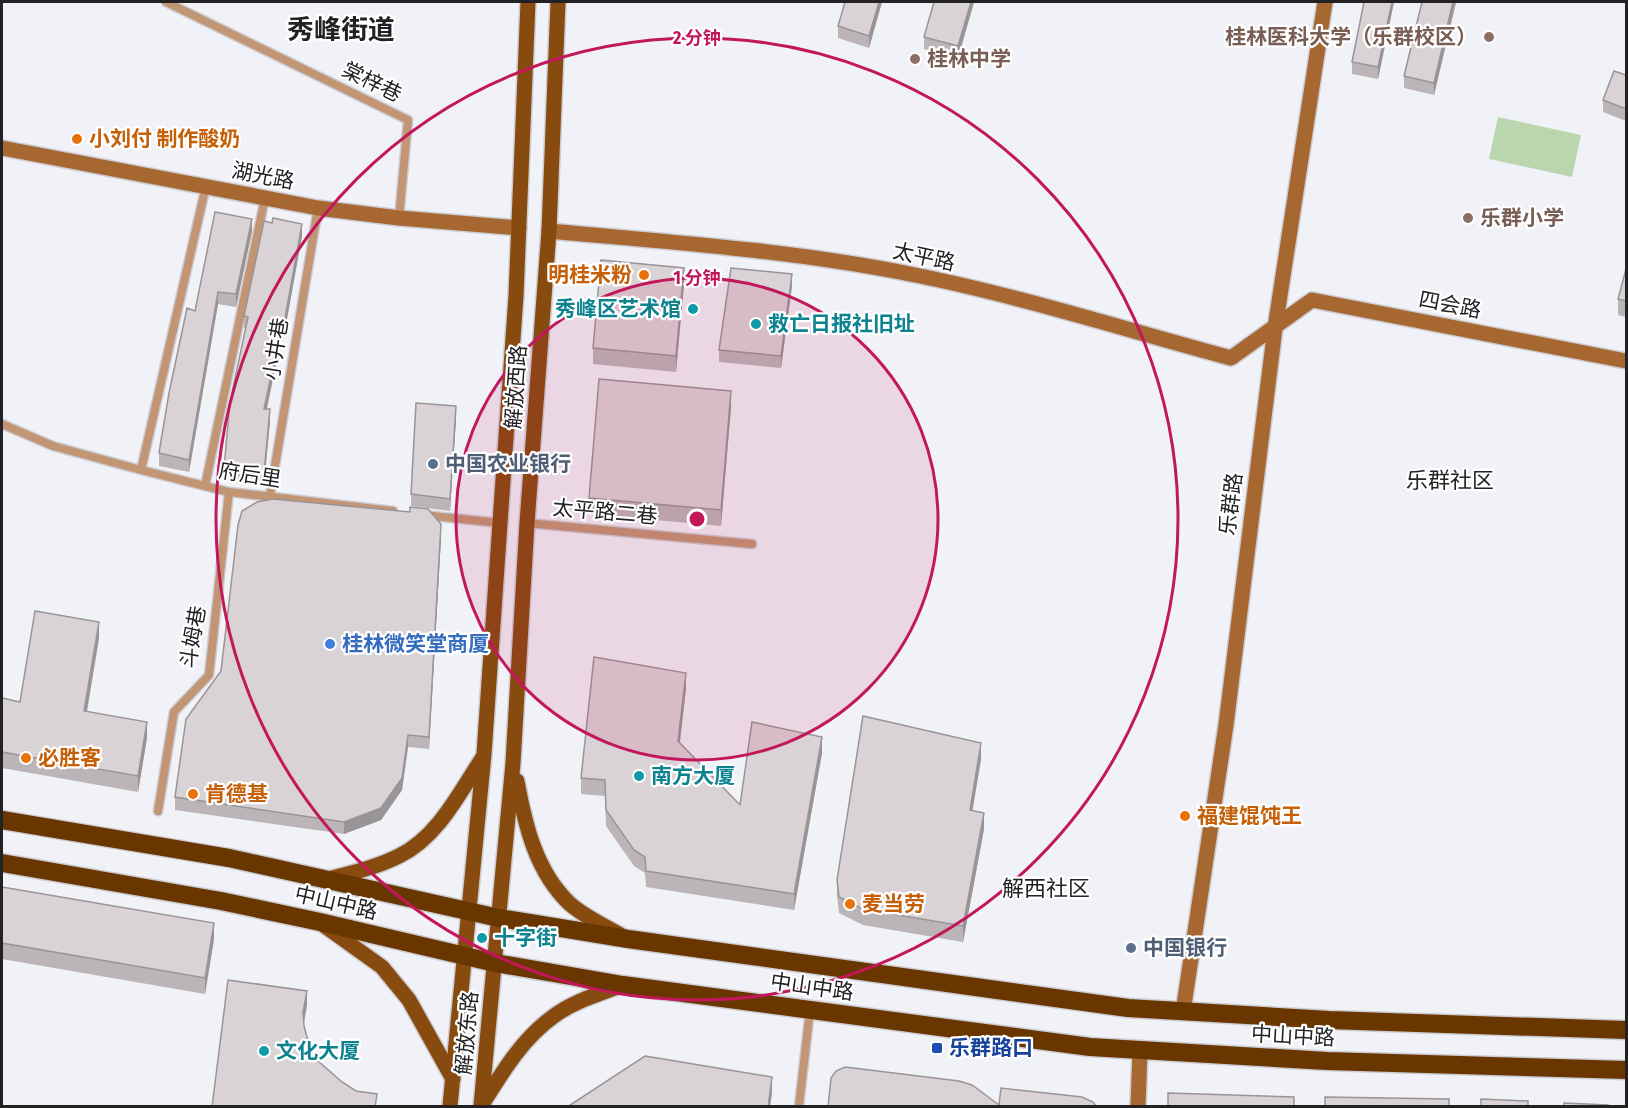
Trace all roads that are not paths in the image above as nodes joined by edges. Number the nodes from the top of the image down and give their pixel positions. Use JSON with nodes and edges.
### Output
{"nodes":[{"id":1,"x":166,"y":2,"type":"edge"},
{"id":2,"x":528,"y":2,"type":"edge"},
{"id":3,"x":558,"y":2,"type":"edge"},
{"id":4,"x":1325,"y":2,"type":"edge"},
{"id":5,"x":2,"y":148,"type":"edge"},
{"id":6,"x":206,"y":186,"type":"junction"},
{"id":7,"x":265,"y":198,"type":"junction"},
{"id":8,"x":318,"y":208,"type":"junction"},
{"id":9,"x":399,"y":218,"type":"junction"},
{"id":10,"x":519,"y":228,"type":"junction"},
{"id":11,"x":549,"y":231,"type":"junction"},
{"id":12,"x":1275,"y":328,"type":"junction"},
{"id":13,"x":1626,"y":361,"type":"edge"},
{"id":14,"x":2,"y":424,"type":"edge"},
{"id":15,"x":141,"y":470,"type":"junction"},
{"id":16,"x":205,"y":486,"type":"junction"},
{"id":17,"x":229,"y":492,"type":"junction"},
{"id":18,"x":270,"y":496,"type":"junction"},
{"id":19,"x":401,"y":512,"type":"edge"},
{"id":20,"x":413,"y":513,"type":"edge"},
{"id":21,"x":527,"y":523,"type":"junction"},
{"id":22,"x":500,"y":524,"type":"junction"},
{"id":23,"x":752,"y":544,"type":"dead end"},
{"id":24,"x":484,"y":754,"type":"junction"},
{"id":25,"x":513,"y":763,"type":"junction"},
{"id":26,"x":158,"y":811,"type":"dead end"},
{"id":27,"x":2,"y":820,"type":"edge"},
{"id":28,"x":2,"y":863,"type":"edge"},
{"id":29,"x":328,"y":879,"type":"junction"},
{"id":30,"x":470,"y":911,"type":"junction"},
{"id":31,"x":499,"y":918,"type":"junction"},
{"id":32,"x":320,"y":922,"type":"junction"},
{"id":33,"x":628,"y":939,"type":"junction"},
{"id":34,"x":465,"y":956,"type":"junction"},
{"id":35,"x":495,"y":963,"type":"junction"},
{"id":36,"x":622,"y":985,"type":"junction"},
{"id":37,"x":810,"y":1010,"type":"junction"},
{"id":38,"x":1183,"y":1012,"type":"junction"},
{"id":39,"x":1626,"y":1030,"type":"edge"},
{"id":40,"x":1140,"y":1051,"type":"junction"},
{"id":41,"x":1626,"y":1070,"type":"edge"},
{"id":42,"x":453,"y":1079,"type":"junction"},
{"id":43,"x":481,"y":1106,"type":"edge"},
{"id":44,"x":450,"y":1107,"type":"edge"},
{"id":45,"x":799,"y":1107,"type":"edge"},
{"id":46,"x":1138,"y":1107,"type":"edge"}],
"edges":[{"from":1,"to":9,"type":"lane","name":"棠梓巷"},
{"from":2,"to":10,"type":"main road","name":"解放西路"},
{"from":3,"to":11,"type":"main road","name":"解放西路"},
{"from":4,"to":12,"type":"street","name":"乐群路"},
{"from":5,"to":6,"type":"street","name":"湖光路"},
{"from":6,"to":7,"type":"street","name":"湖光路"},
{"from":6,"to":15,"type":"lane"},
{"from":7,"to":8,"type":"street","name":"湖光路"},
{"from":7,"to":16,"type":"lane"},
{"from":8,"to":9,"type":"street","name":"湖光路"},
{"from":8,"to":18,"type":"lane","name":"小井巷"},
{"from":9,"to":10,"type":"street","name":"湖光路"},
{"from":10,"to":22,"type":"main road","name":"解放西路"},
{"from":11,"to":12,"type":"street","name":"太平路"},
{"from":11,"to":21,"type":"main road","name":"解放西路"},
{"from":12,"to":13,"type":"street","name":"四会路"},
{"from":12,"to":38,"type":"street","name":"乐群路"},
{"from":14,"to":15,"type":"lane","name":"府后里"},
{"from":15,"to":16,"type":"lane","name":"府后里"},
{"from":16,"to":17,"type":"lane","name":"府后里"},
{"from":17,"to":18,"type":"lane","name":"府后里"},
{"from":17,"to":26,"type":"lane","name":"斗姆巷"},
{"from":18,"to":19,"type":"lane","name":"府后里"},
{"from":20,"to":22,"type":"lane"},
{"from":21,"to":23,"type":"lane","name":"太平路二巷"},
{"from":21,"to":25,"type":"main road","name":"解放西路"},
{"from":22,"to":24,"type":"main road","name":"解放西路"},
{"from":24,"to":29,"type":"main road"},
{"from":24,"to":30,"type":"main road","name":"解放西路"},
{"from":25,"to":31,"type":"main road","name":"解放西路"},
{"from":25,"to":33,"type":"main road"},
{"from":27,"to":29,"type":"highway","name":"中山中路"},
{"from":28,"to":32,"type":"highway","name":"中山中路"},
{"from":29,"to":30,"type":"highway","name":"中山中路"},
{"from":30,"to":31,"type":"highway","name":"中山中路"},
{"from":30,"to":34,"type":"main road","name":"解放东路"},
{"from":31,"to":33,"type":"highway","name":"中山中路"},
{"from":31,"to":35,"type":"main road","name":"解放东路"},
{"from":32,"to":34,"type":"highway","name":"中山中路"},
{"from":32,"to":42,"type":"main road"},
{"from":33,"to":38,"type":"highway","name":"中山中路"},
{"from":34,"to":35,"type":"highway","name":"中山中路"},
{"from":34,"to":42,"type":"main road","name":"解放东路"},
{"from":35,"to":36,"type":"highway","name":"中山中路"},
{"from":35,"to":43,"type":"main road","name":"解放东路"},
{"from":36,"to":37,"type":"highway","name":"中山中路"},
{"from":36,"to":43,"type":"main road"},
{"from":37,"to":40,"type":"highway","name":"中山中路"},
{"from":37,"to":45,"type":"lane"},
{"from":38,"to":39,"type":"highway","name":"中山中路"},
{"from":40,"to":41,"type":"highway","name":"中山中路"},
{"from":40,"to":46,"type":"street"},
{"from":42,"to":44,"type":"main road","name":"解放东路"}]}
